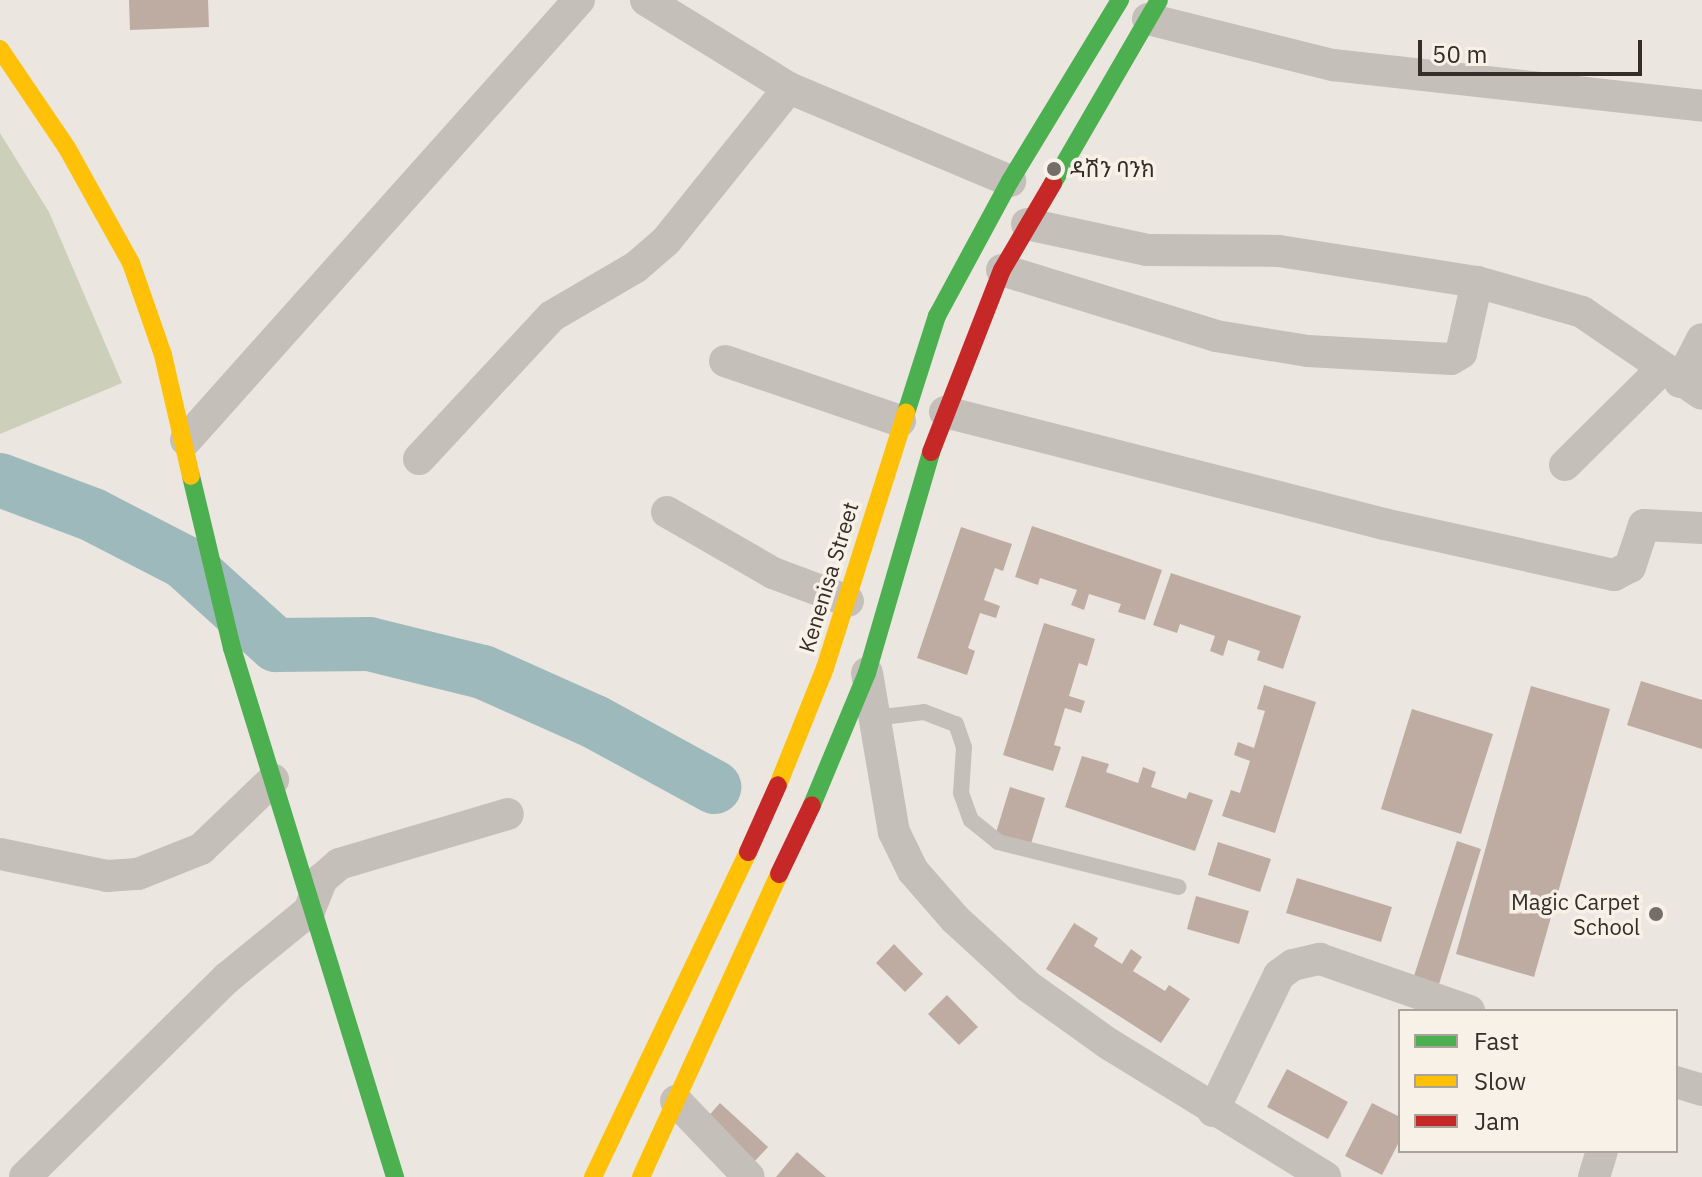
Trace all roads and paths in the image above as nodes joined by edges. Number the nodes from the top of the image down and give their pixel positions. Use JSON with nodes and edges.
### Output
{"nodes":[{"id":1,"x":579,"y":0,"type":"edge"},
{"id":2,"x":646,"y":0,"type":"edge"},
{"id":3,"x":1120,"y":0,"type":"edge"},
{"id":4,"x":1154,"y":10,"type":"edge"},
{"id":5,"x":0,"y":49,"type":"edge"},
{"id":6,"x":789,"y":88,"type":"junction"},
{"id":7,"x":1702,"y":106,"type":"edge"},
{"id":8,"x":1010,"y":181,"type":"junction"},
{"id":9,"x":1027,"y":224,"type":"junction"},
{"id":10,"x":1002,"y":270,"type":"junction"},
{"id":11,"x":1477,"y":282,"type":"junction"},
{"id":12,"x":1702,"y":339,"type":"edge"},
{"id":13,"x":725,"y":361,"type":"dead end"},
{"id":14,"x":1682,"y":381,"type":"edge"},
{"id":15,"x":945,"y":412,"type":"junction"},
{"id":16,"x":900,"y":421,"type":"junction"},
{"id":17,"x":186,"y":440,"type":"junction"},
{"id":18,"x":419,"y":459,"type":"dead end"},
{"id":19,"x":1565,"y":465,"type":"dead end"},
{"id":20,"x":667,"y":512,"type":"dead end"},
{"id":21,"x":1702,"y":528,"type":"edge"},
{"id":22,"x":848,"y":601,"type":"junction"},
{"id":23,"x":867,"y":673,"type":"junction"},
{"id":24,"x":874,"y":718,"type":"junction"},
{"id":25,"x":273,"y":780,"type":"junction"},
{"id":26,"x":508,"y":814,"type":"dead end"},
{"id":27,"x":0,"y":854,"type":"edge"},
{"id":28,"x":1178,"y":887,"type":"dead end"},
{"id":29,"x":309,"y":911,"type":"junction"},
{"id":30,"x":1463,"y":1009,"type":"edge"},
{"id":31,"x":1678,"y":1083,"type":"edge"},
{"id":32,"x":1702,"y":1090,"type":"edge"},
{"id":33,"x":676,"y":1101,"type":"junction"},
{"id":34,"x":1213,"y":1111,"type":"junction"},
{"id":35,"x":1601,"y":1153,"type":"edge"},
{"id":36,"x":25,"y":1177,"type":"edge"},
{"id":37,"x":395,"y":1177,"type":"edge"},
{"id":38,"x":593,"y":1177,"type":"edge"},
{"id":39,"x":641,"y":1177,"type":"edge"},
{"id":40,"x":749,"y":1177,"type":"edge"},
{"id":41,"x":1325,"y":1177,"type":"edge"},
{"id":42,"x":1594,"y":1177,"type":"edge"}],
"edges":[{"from":1,"to":17,"type":"street"},
{"from":2,"to":6,"type":"street"},
{"from":3,"to":8,"type":"main road","name":"Kenenisa Street"},
{"from":4,"to":7,"type":"street"},
{"from":4,"to":9,"type":"main road"},
{"from":5,"to":17,"type":"main road"},
{"from":6,"to":8,"type":"street"},
{"from":6,"to":18,"type":"street"},
{"from":8,"to":16,"type":"main road","name":"Kenenisa Street"},
{"from":9,"to":10,"type":"main road"},
{"from":9,"to":11,"type":"street"},
{"from":10,"to":11,"type":"street"},
{"from":10,"to":15,"type":"main road"},
{"from":11,"to":14,"type":"street"},
{"from":12,"to":14,"type":"street"},
{"from":13,"to":16,"type":"street"},
{"from":14,"to":19,"type":"street"},
{"from":15,"to":21,"type":"street"},
{"from":15,"to":23,"type":"main road"},
{"from":16,"to":22,"type":"main road","name":"Kenenisa Street"},
{"from":17,"to":25,"type":"main road"},
{"from":20,"to":22,"type":"street"},
{"from":22,"to":38,"type":"main road","name":"Kenenisa Street"},
{"from":23,"to":24,"type":"street"},
{"from":23,"to":33,"type":"main road"},
{"from":24,"to":28,"type":"lane"},
{"from":24,"to":34,"type":"street"},
{"from":25,"to":27,"type":"street"},
{"from":25,"to":29,"type":"main road"},
{"from":26,"to":29,"type":"street"},
{"from":29,"to":36,"type":"street"},
{"from":29,"to":37,"type":"main road"},
{"from":30,"to":34,"type":"street"},
{"from":31,"to":32,"type":"street"},
{"from":33,"to":39,"type":"main road"},
{"from":33,"to":40,"type":"street"},
{"from":34,"to":41,"type":"street"},
{"from":35,"to":42,"type":"street"}]}
